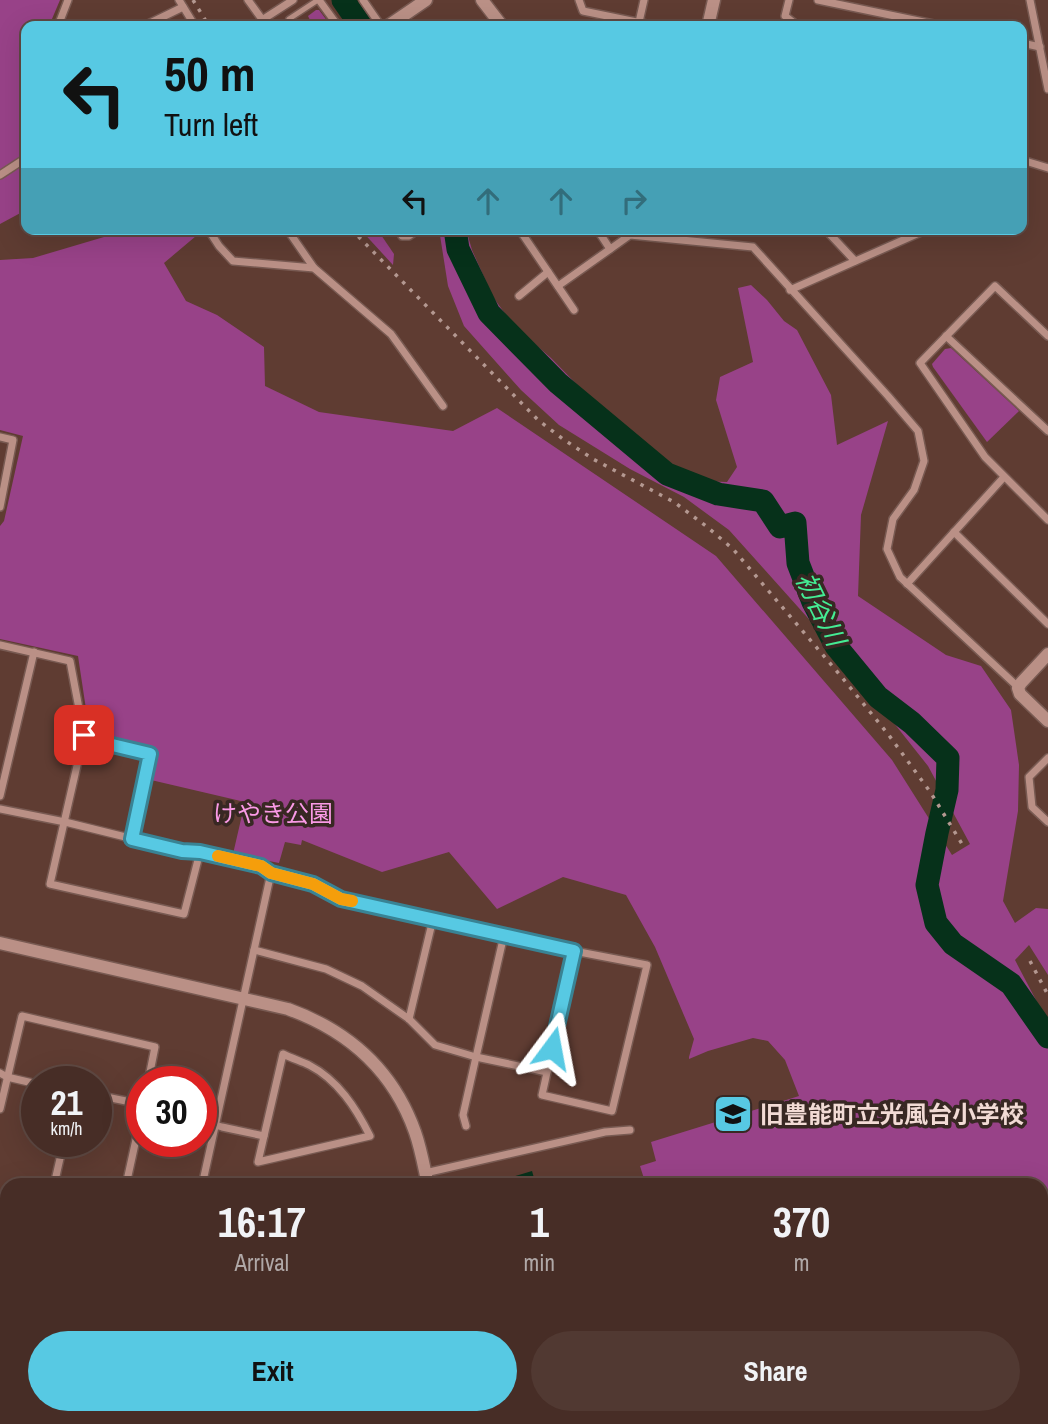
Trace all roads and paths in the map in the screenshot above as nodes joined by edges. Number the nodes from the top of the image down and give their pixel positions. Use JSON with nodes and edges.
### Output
{"nodes":[{"id":1,"x":68,"y":0,"type":"edge"},
{"id":2,"x":248,"y":0,"type":"edge"},
{"id":3,"x":293,"y":0,"type":"edge"},
{"id":4,"x":319,"y":0,"type":"edge"},
{"id":5,"x":363,"y":0,"type":"edge"},
{"id":6,"x":426,"y":0,"type":"edge"},
{"id":7,"x":482,"y":0,"type":"edge"},
{"id":8,"x":579,"y":0,"type":"edge"},
{"id":9,"x":644,"y":0,"type":"edge"},
{"id":10,"x":714,"y":0,"type":"edge"},
{"id":11,"x":789,"y":0,"type":"edge"},
{"id":12,"x":818,"y":0,"type":"edge"},
{"id":13,"x":1030,"y":0,"type":"edge"},
{"id":14,"x":181,"y":4,"type":"edge"},
{"id":15,"x":858,"y":4,"type":"edge"},
{"id":16,"x":60,"y":21,"type":"edge"},
{"id":17,"x":152,"y":21,"type":"edge"},
{"id":18,"x":192,"y":21,"type":"edge"},
{"id":19,"x":264,"y":21,"type":"edge"},
{"id":20,"x":267,"y":21,"type":"edge"},
{"id":21,"x":290,"y":21,"type":"edge"},
{"id":22,"x":334,"y":21,"type":"edge"},
{"id":23,"x":378,"y":21,"type":"edge"},
{"id":24,"x":395,"y":21,"type":"edge"},
{"id":25,"x":498,"y":21,"type":"edge"},
{"id":26,"x":634,"y":21,"type":"edge"},
{"id":27,"x":639,"y":21,"type":"edge"},
{"id":28,"x":709,"y":21,"type":"edge"},
{"id":29,"x":792,"y":21,"type":"edge"},
{"id":30,"x":924,"y":21,"type":"edge"},
{"id":31,"x":1027,"y":44,"type":"edge"},
{"id":32,"x":1040,"y":47,"type":"junction"},
{"id":33,"x":1048,"y":89,"type":"edge"},
{"id":34,"x":21,"y":161,"type":"edge"},
{"id":35,"x":1027,"y":162,"type":"edge"},
{"id":36,"x":1048,"y":168,"type":"edge"},
{"id":37,"x":0,"y":175,"type":"edge"},
{"id":38,"x":212,"y":235,"type":"edge"},
{"id":39,"x":291,"y":235,"type":"edge"},
{"id":40,"x":523,"y":235,"type":"edge"},
{"id":41,"x":601,"y":235,"type":"edge"},
{"id":42,"x":831,"y":235,"type":"edge"},
{"id":43,"x":914,"y":235,"type":"edge"},
{"id":44,"x":610,"y":249,"type":"junction"},
{"id":45,"x":855,"y":261,"type":"junction"},
{"id":46,"x":314,"y":268,"type":"junction"},
{"id":47,"x":548,"y":272,"type":"junction"},
{"id":48,"x":558,"y":286,"type":"junction"},
{"id":49,"x":790,"y":289,"type":"junction"},
{"id":50,"x":519,"y":296,"type":"dead end"},
{"id":51,"x":574,"y":310,"type":"dead end"},
{"id":52,"x":1047,"y":332,"type":"edge"},
{"id":53,"x":946,"y":336,"type":"junction"},
{"id":54,"x":443,"y":406,"type":"dead end"},
{"id":55,"x":1048,"y":430,"type":"edge"},
{"id":56,"x":0,"y":437,"type":"edge"},
{"id":57,"x":1004,"y":477,"type":"junction"},
{"id":58,"x":0,"y":507,"type":"edge"},
{"id":59,"x":1048,"y":520,"type":"edge"},
{"id":60,"x":954,"y":532,"type":"junction"},
{"id":61,"x":907,"y":584,"type":"junction"},
{"id":62,"x":1048,"y":624,"type":"edge"},
{"id":63,"x":0,"y":645,"type":"edge"},
{"id":64,"x":34,"y":652,"type":"junction"},
{"id":65,"x":1048,"y":654,"type":"edge"},
{"id":66,"x":1018,"y":687,"type":"junction"},
{"id":67,"x":1048,"y":721,"type":"edge"},
{"id":68,"x":83,"y":738,"type":"junction"},
{"id":69,"x":1048,"y":758,"type":"edge"},
{"id":70,"x":0,"y":796,"type":"edge"},
{"id":71,"x":0,"y":809,"type":"edge"},
{"id":72,"x":65,"y":822,"type":"junction"},
{"id":73,"x":1048,"y":822,"type":"edge"},
{"id":74,"x":132,"y":839,"type":"junction"},
{"id":75,"x":200,"y":852,"type":"junction"},
{"id":76,"x":271,"y":873,"type":"junction"},
{"id":77,"x":433,"y":919,"type":"junction"},
{"id":78,"x":504,"y":935,"type":"junction"},
{"id":79,"x":0,"y":943,"type":"edge"},
{"id":80,"x":254,"y":950,"type":"junction"},
{"id":81,"x":574,"y":951,"type":"junction"},
{"id":82,"x":244,"y":998,"type":"junction"},
{"id":83,"x":409,"y":1019,"type":"junction"},
{"id":84,"x":476,"y":1057,"type":"junction"},
{"id":85,"x":151,"y":1066,"type":"edge"},
{"id":86,"x":547,"y":1072,"type":"junction"},
{"id":87,"x":4,"y":1075,"type":"edge"},
{"id":88,"x":21,"y":1080,"type":"edge"},
{"id":89,"x":0,"y":1109,"type":"edge"},
{"id":90,"x":217,"y":1115,"type":"edge"},
{"id":91,"x":217,"y":1125,"type":"edge"},
{"id":92,"x":466,"y":1126,"type":"dead end"},
{"id":93,"x":630,"y":1130,"type":"dead end"},
{"id":94,"x":264,"y":1136,"type":"junction"},
{"id":95,"x":60,"y":1157,"type":"edge"},
{"id":96,"x":131,"y":1157,"type":"edge"},
{"id":97,"x":208,"y":1157,"type":"edge"},
{"id":98,"x":56,"y":1178,"type":"edge"},
{"id":99,"x":127,"y":1178,"type":"edge"},
{"id":100,"x":204,"y":1178,"type":"edge"},
{"id":101,"x":426,"y":1178,"type":"edge"},
{"id":102,"x":430,"y":1178,"type":"edge"}],
"edges":[{"from":1,"to":16,"type":"street"},
{"from":2,"to":19,"type":"street"},
{"from":3,"to":20,"type":"street"},
{"from":4,"to":21,"type":"lane"},
{"from":4,"to":22,"type":"street"},
{"from":5,"to":23,"type":"street"},
{"from":6,"to":24,"type":"street"},
{"from":7,"to":25,"type":"street"},
{"from":8,"to":26,"type":"street"},
{"from":9,"to":27,"type":"street"},
{"from":10,"to":28,"type":"street"},
{"from":11,"to":29,"type":"street"},
{"from":12,"to":15,"type":"street"},
{"from":13,"to":32,"type":"street"},
{"from":14,"to":17,"type":"street"},
{"from":14,"to":18,"type":"street"},
{"from":15,"to":30,"type":"street"},
{"from":31,"to":32,"type":"street"},
{"from":32,"to":33,"type":"street"},
{"from":34,"to":37,"type":"street"},
{"from":35,"to":36,"type":"street"},
{"from":38,"to":46,"type":"street"},
{"from":39,"to":46,"type":"street"},
{"from":40,"to":47,"type":"street"},
{"from":41,"to":44,"type":"street"},
{"from":42,"to":45,"type":"street"},
{"from":43,"to":45,"type":"street"},
{"from":44,"to":48,"type":"street"},
{"from":44,"to":49,"type":"street"},
{"from":45,"to":49,"type":"street"},
{"from":46,"to":54,"type":"street"},
{"from":47,"to":48,"type":"street"},
{"from":47,"to":50,"type":"street"},
{"from":48,"to":51,"type":"street"},
{"from":49,"to":61,"type":"street"},
{"from":52,"to":53,"type":"street"},
{"from":53,"to":55,"type":"street"},
{"from":53,"to":57,"type":"street"},
{"from":56,"to":58,"type":"street"},
{"from":57,"to":59,"type":"street"},
{"from":57,"to":60,"type":"street"},
{"from":60,"to":61,"type":"street"},
{"from":60,"to":62,"type":"street"},
{"from":61,"to":66,"type":"street"},
{"from":63,"to":64,"type":"street"},
{"from":64,"to":68,"type":"street"},
{"from":64,"to":70,"type":"street"},
{"from":65,"to":66,"type":"street"},
{"from":66,"to":67,"type":"street"},
{"from":68,"to":72,"type":"street"},
{"from":68,"to":74,"type":"street"},
{"from":69,"to":73,"type":"street"},
{"from":71,"to":72,"type":"street"},
{"from":72,"to":74,"type":"street"},
{"from":72,"to":75,"type":"street"},
{"from":74,"to":75,"type":"street"},
{"from":75,"to":76,"type":"street"},
{"from":76,"to":77,"type":"street"},
{"from":76,"to":80,"type":"street"},
{"from":77,"to":78,"type":"street"},
{"from":77,"to":83,"type":"street"},
{"from":78,"to":81,"type":"street"},
{"from":78,"to":84,"type":"street"},
{"from":79,"to":82,"type":"street"},
{"from":80,"to":82,"type":"street"},
{"from":80,"to":83,"type":"street"},
{"from":81,"to":86,"type":"street"},
{"from":81,"to":86,"type":"street"},
{"from":82,"to":90,"type":"street"},
{"from":82,"to":101,"type":"street"},
{"from":83,"to":84,"type":"street"},
{"from":84,"to":86,"type":"street"},
{"from":84,"to":92,"type":"street"},
{"from":85,"to":87,"type":"street"},
{"from":87,"to":88,"type":"street"},
{"from":87,"to":89,"type":"street"},
{"from":91,"to":94,"type":"street"},
{"from":93,"to":102,"type":"street"},
{"from":94,"to":94,"type":"street"},
{"from":95,"to":98,"type":"street"},
{"from":96,"to":99,"type":"street"},
{"from":97,"to":100,"type":"street"}]}
